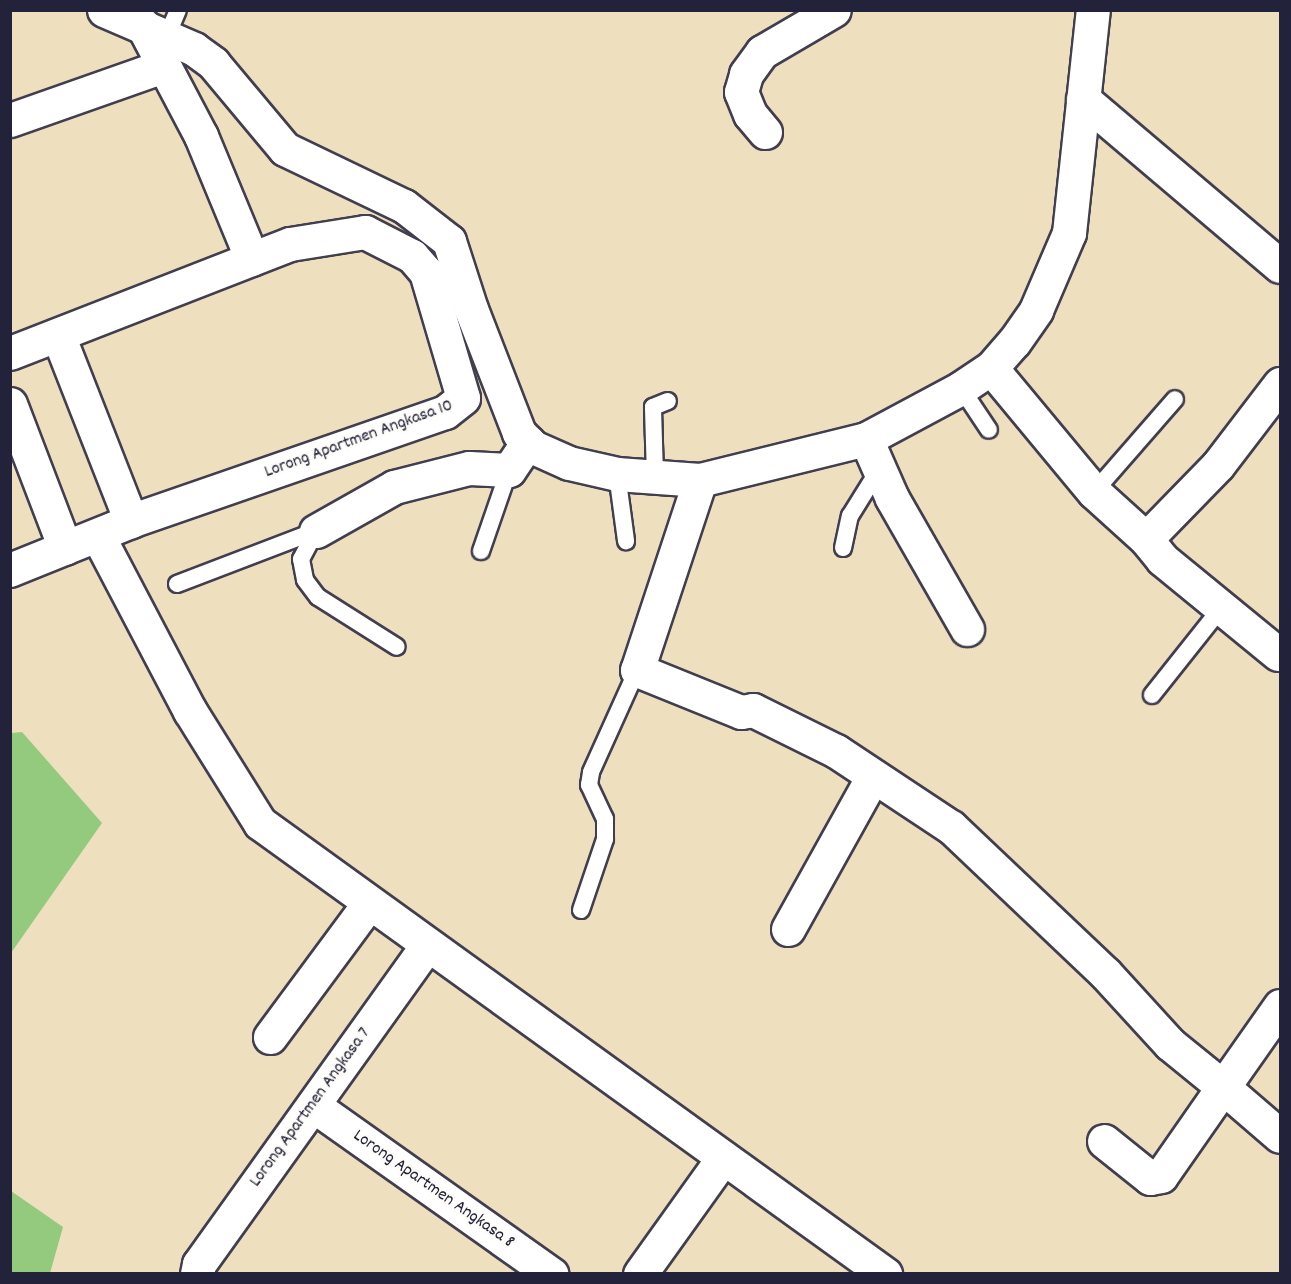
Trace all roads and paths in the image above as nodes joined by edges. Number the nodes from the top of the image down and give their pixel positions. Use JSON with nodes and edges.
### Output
{"nodes":[{"id":1,"x":104,"y":10,"type":"edge"},
{"id":2,"x":834,"y":10,"type":"edge"},
{"id":3,"x":1093,"y":10,"type":"edge"},
{"id":4,"x":162,"y":34,"type":"edge"},
{"id":5,"x":1083,"y":99,"type":"junction"},
{"id":6,"x":10,"y":120,"type":"edge"},
{"id":7,"x":765,"y":132,"type":"dead end"},
{"id":8,"x":252,"y":260,"type":"junction"},
{"id":9,"x":1281,"y":266,"type":"edge"},
{"id":10,"x":58,"y":335,"type":"junction"},
{"id":11,"x":10,"y":353,"type":"edge"},
{"id":12,"x":991,"y":369,"type":"junction"},
{"id":13,"x":1281,"y":384,"type":"edge"},
{"id":14,"x":961,"y":388,"type":"junction"},
{"id":15,"x":1175,"y":399,"type":"dead end"},
{"id":16,"x":668,"y":401,"type":"dead end"},
{"id":17,"x":10,"y":404,"type":"edge"},
{"id":18,"x":989,"y":430,"type":"dead end"},
{"id":19,"x":866,"y":439,"type":"junction"},
{"id":20,"x":528,"y":442,"type":"junction"},
{"id":21,"x":509,"y":470,"type":"junction"},
{"id":22,"x":878,"y":471,"type":"junction"},
{"id":23,"x":617,"y":474,"type":"junction"},
{"id":24,"x":656,"y":476,"type":"junction"},
{"id":25,"x":700,"y":480,"type":"junction"},
{"id":26,"x":1094,"y":492,"type":"junction"},
{"id":27,"x":131,"y":521,"type":"junction"},
{"id":28,"x":316,"y":531,"type":"junction"},
{"id":29,"x":98,"y":536,"type":"junction"},
{"id":30,"x":1146,"y":539,"type":"junction"},
{"id":31,"x":626,"y":541,"type":"dead end"},
{"id":32,"x":65,"y":548,"type":"junction"},
{"id":33,"x":843,"y":548,"type":"dead end"},
{"id":34,"x":482,"y":551,"type":"dead end"},
{"id":35,"x":10,"y":570,"type":"edge"},
{"id":36,"x":177,"y":584,"type":"dead end"},
{"id":37,"x":1222,"y":607,"type":"junction"},
{"id":38,"x":967,"y":629,"type":"dead end"},
{"id":39,"x":397,"y":647,"type":"dead end"},
{"id":40,"x":1278,"y":654,"type":"dead end"},
{"id":41,"x":637,"y":670,"type":"junction"},
{"id":42,"x":1152,"y":695,"type":"dead end"},
{"id":43,"x":873,"y":776,"type":"junction"},
{"id":44,"x":369,"y":903,"type":"junction"},
{"id":45,"x":581,"y":910,"type":"dead end"},
{"id":46,"x":788,"y":929,"type":"dead end"},
{"id":47,"x":427,"y":945,"type":"junction"},
{"id":48,"x":1281,"y":1006,"type":"edge"},
{"id":49,"x":270,"y":1037,"type":"dead end"},
{"id":50,"x":1223,"y":1087,"type":"junction"},
{"id":51,"x":314,"y":1106,"type":"junction"},
{"id":52,"x":1281,"y":1136,"type":"edge"},
{"id":53,"x":1104,"y":1141,"type":"dead end"},
{"id":54,"x":723,"y":1158,"type":"junction"},
{"id":55,"x":197,"y":1273,"type":"edge"},
{"id":56,"x":551,"y":1274,"type":"edge"},
{"id":57,"x":640,"y":1274,"type":"edge"},
{"id":58,"x":885,"y":1274,"type":"edge"}],
"edges":[{"from":1,"to":4,"type":"street"},
{"from":2,"to":7,"type":"street"},
{"from":3,"to":5,"type":"street"},
{"from":4,"to":6,"type":"street"},
{"from":4,"to":8,"type":"street"},
{"from":4,"to":20,"type":"street"},
{"from":5,"to":9,"type":"street"},
{"from":5,"to":12,"type":"street"},
{"from":8,"to":10,"type":"street","name":"Lorong Apartmen Angkasa 10"},
{"from":8,"to":27,"type":"street","name":"Lorong Apartmen Angkasa 10"},
{"from":10,"to":11,"type":"street","name":"Lorong Apartmen Angkasa 10"},
{"from":10,"to":27,"type":"street"},
{"from":12,"to":14,"type":"street"},
{"from":12,"to":26,"type":"street"},
{"from":13,"to":30,"type":"street"},
{"from":14,"to":18,"type":"lane"},
{"from":14,"to":19,"type":"street"},
{"from":15,"to":26,"type":"lane"},
{"from":16,"to":24,"type":"lane"},
{"from":17,"to":32,"type":"street"},
{"from":19,"to":22,"type":"street"},
{"from":19,"to":25,"type":"street"},
{"from":20,"to":21,"type":"street"},
{"from":20,"to":23,"type":"street"},
{"from":21,"to":28,"type":"street"},
{"from":21,"to":34,"type":"lane"},
{"from":22,"to":33,"type":"lane"},
{"from":22,"to":38,"type":"street"},
{"from":23,"to":24,"type":"street"},
{"from":23,"to":31,"type":"lane"},
{"from":24,"to":25,"type":"street"},
{"from":25,"to":41,"type":"street"},
{"from":26,"to":30,"type":"street"},
{"from":27,"to":29,"type":"street","name":"Lorong Apartmen Angkasa 10"},
{"from":28,"to":36,"type":"lane"},
{"from":28,"to":39,"type":"lane"},
{"from":29,"to":32,"type":"street","name":"Lorong Apartmen Angkasa 10"},
{"from":29,"to":44,"type":"street"},
{"from":30,"to":37,"type":"street"},
{"from":32,"to":35,"type":"street","name":"Lorong Apartmen Angkasa 10"},
{"from":37,"to":40,"type":"street"},
{"from":37,"to":42,"type":"lane"},
{"from":41,"to":43,"type":"street"},
{"from":41,"to":45,"type":"lane"},
{"from":43,"to":46,"type":"street"},
{"from":43,"to":50,"type":"street"},
{"from":44,"to":47,"type":"street"},
{"from":44,"to":49,"type":"street"},
{"from":47,"to":51,"type":"street","name":"Lorong Apartmen Angkasa 7"},
{"from":47,"to":54,"type":"street"},
{"from":48,"to":50,"type":"street"},
{"from":50,"to":52,"type":"street"},
{"from":50,"to":53,"type":"street"},
{"from":51,"to":55,"type":"street","name":"Lorong Apartmen Angkasa 7"},
{"from":51,"to":56,"type":"street","name":"Lorong Apartmen Angkasa 8"},
{"from":54,"to":57,"type":"street"},
{"from":54,"to":58,"type":"street"}]}
